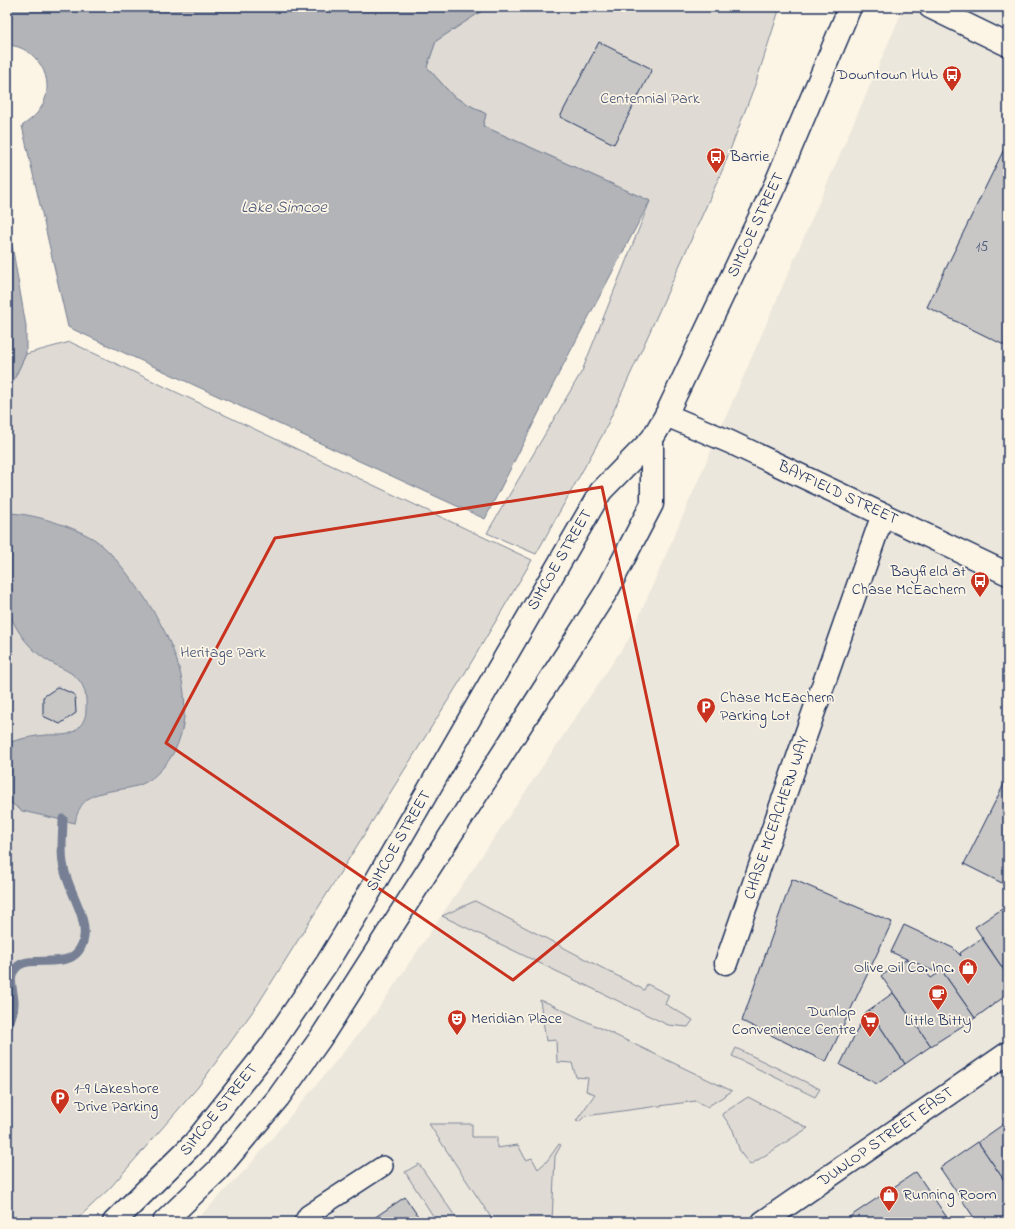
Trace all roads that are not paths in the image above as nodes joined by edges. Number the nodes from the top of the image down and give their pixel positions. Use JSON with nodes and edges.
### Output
{"nodes":[{"id":1,"x":850,"y":7,"type":"edge"},
{"id":2,"x":930,"y":7,"type":"edge"},
{"id":3,"x":1008,"y":45,"type":"edge"},
{"id":4,"x":666,"y":415,"type":"junction"},
{"id":5,"x":652,"y":439,"type":"junction"},
{"id":6,"x":883,"y":514,"type":"junction"},
{"id":7,"x":1008,"y":574,"type":"edge"},
{"id":8,"x":726,"y":963,"type":"dead end"},
{"id":9,"x":1008,"y":1053,"type":"edge"},
{"id":10,"x":383,"y":1166,"type":"dead end"},
{"id":11,"x":114,"y":1222,"type":"edge"},
{"id":12,"x":164,"y":1222,"type":"edge"},
{"id":13,"x":304,"y":1222,"type":"edge"},
{"id":14,"x":763,"y":1222,"type":"edge"}],
"edges":[{"from":1,"to":4,"type":"main road","name":"SIMCOE STREET"},
{"from":2,"to":3,"type":"main road"},
{"from":4,"to":5,"type":"main road","name":"SIMCOE STREET"},
{"from":4,"to":6,"type":"main road","name":"BAYFIELD STREET"},
{"from":5,"to":11,"type":"main road","name":"SIMCOE STREET"},
{"from":5,"to":12,"type":"main road"},
{"from":6,"to":7,"type":"main road","name":"BAYFIELD STREET"},
{"from":6,"to":8,"type":"main road","name":"CHASE MCEACHERN WAY"},
{"from":9,"to":14,"type":"main road","name":"DUNLOP STREET EAST"},
{"from":10,"to":13,"type":"lane"}]}
